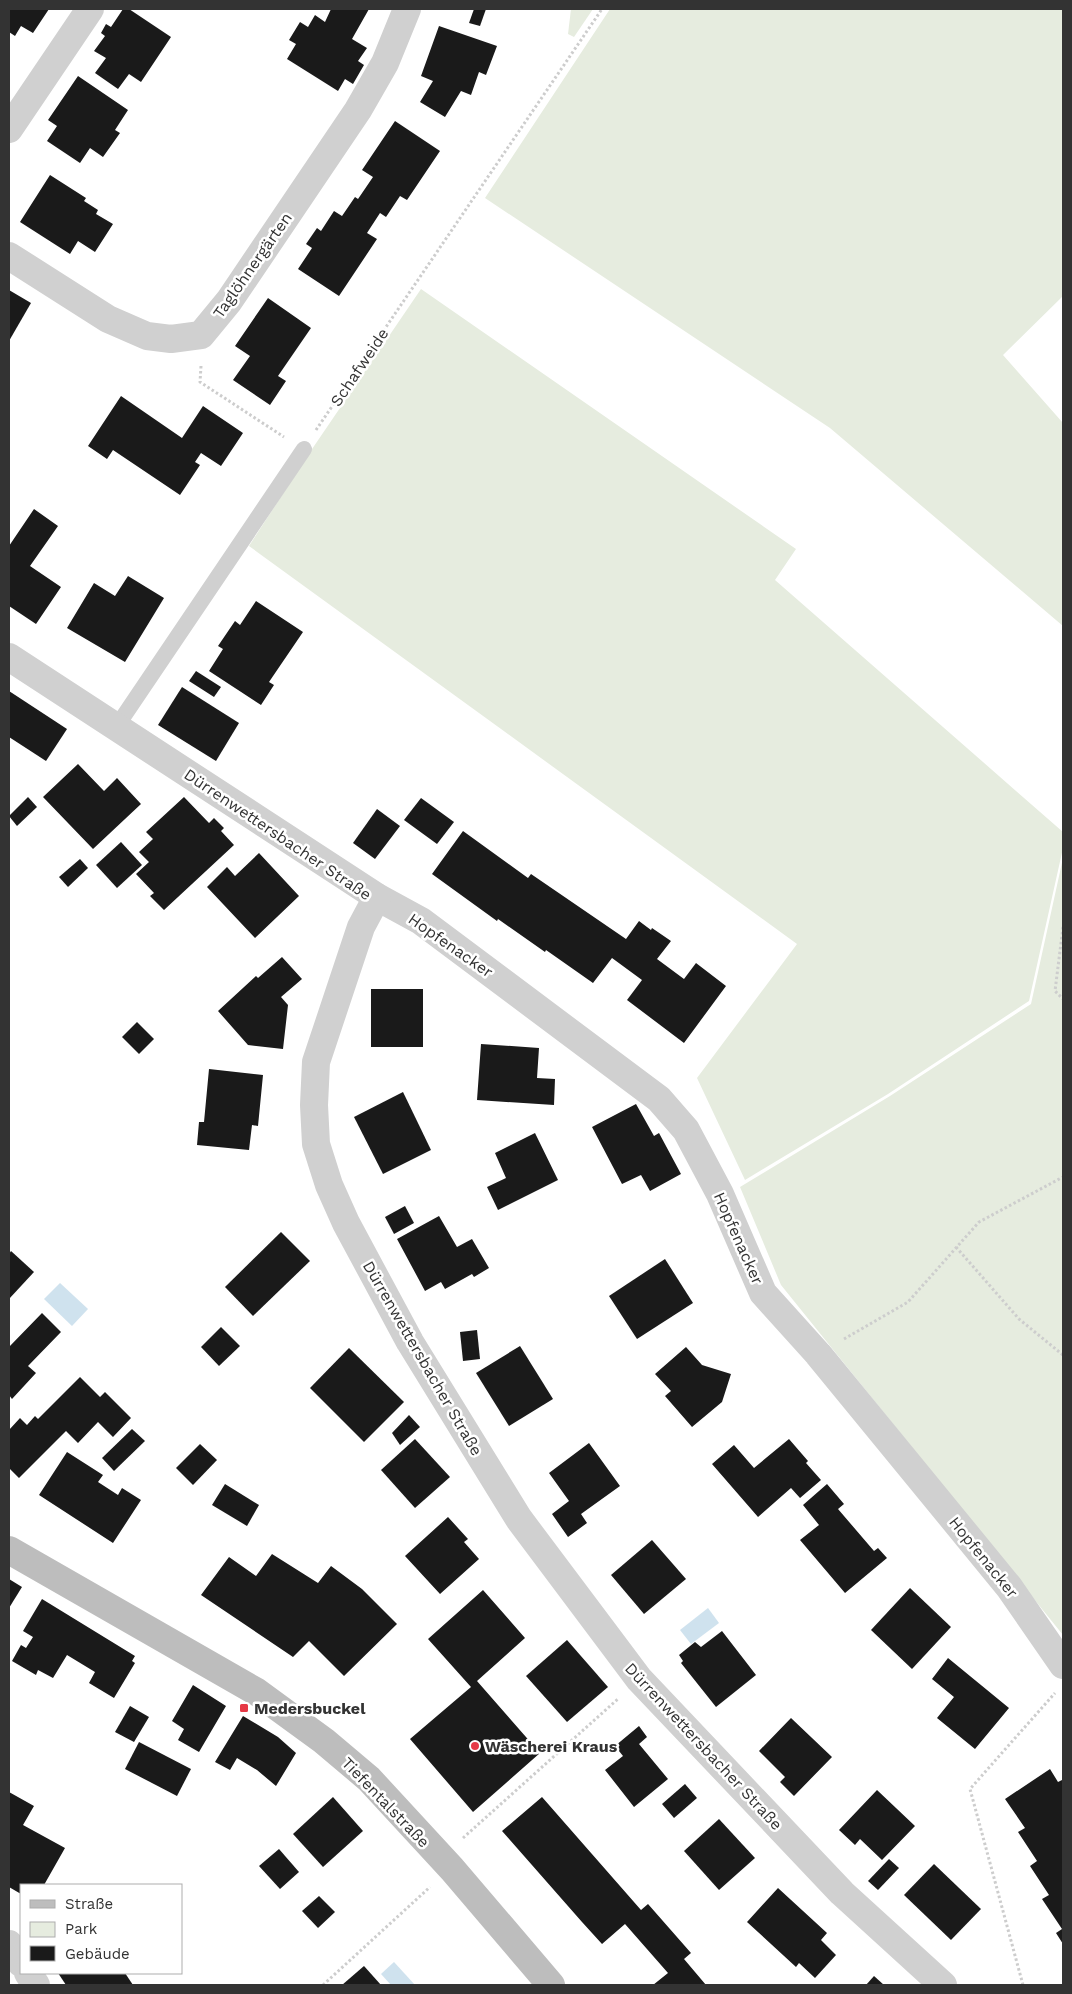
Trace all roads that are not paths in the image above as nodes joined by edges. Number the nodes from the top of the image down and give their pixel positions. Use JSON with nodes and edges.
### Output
{"nodes":[{"id":1,"x":90,"y":9,"type":"edge"},
{"id":2,"x":407,"y":9,"type":"edge"},
{"id":3,"x":9,"y":129,"type":"edge"},
{"id":4,"x":9,"y":256,"type":"edge"},
{"id":5,"x":304,"y":449,"type":"road end"},
{"id":6,"x":9,"y":657,"type":"edge"},
{"id":7,"x":117,"y":726,"type":"junction"},
{"id":8,"x":377,"y":897,"type":"junction"},
{"id":9,"x":9,"y":1550,"type":"edge"},
{"id":10,"x":1063,"y":1665,"type":"edge"},
{"id":11,"x":9,"y":1944,"type":"edge"},
{"id":12,"x":20,"y":1961,"type":"edge"},
{"id":13,"x":29,"y":1974,"type":"edge"},
{"id":14,"x":36,"y":1985,"type":"edge"},
{"id":15,"x":550,"y":1985,"type":"edge"},
{"id":16,"x":943,"y":1985,"type":"edge"}],
"edges":[{"from":1,"to":3,"type":"street"},
{"from":2,"to":4,"type":"street","name":"Taglöhnergärten"},
{"from":5,"to":7,"type":"lane"},
{"from":6,"to":7,"type":"street","name":"Dürrenwettersbacher Straße"},
{"from":7,"to":8,"type":"street","name":"Dürrenwettersbacher Straße"},
{"from":8,"to":10,"type":"street","name":"Hopfenacker"},
{"from":8,"to":16,"type":"street","name":"Dürrenwettersbacher Straße"},
{"from":9,"to":15,"type":"street","name":"Tiefentalstraße"},
{"from":11,"to":12,"type":"street"},
{"from":13,"to":14,"type":"street"}]}
